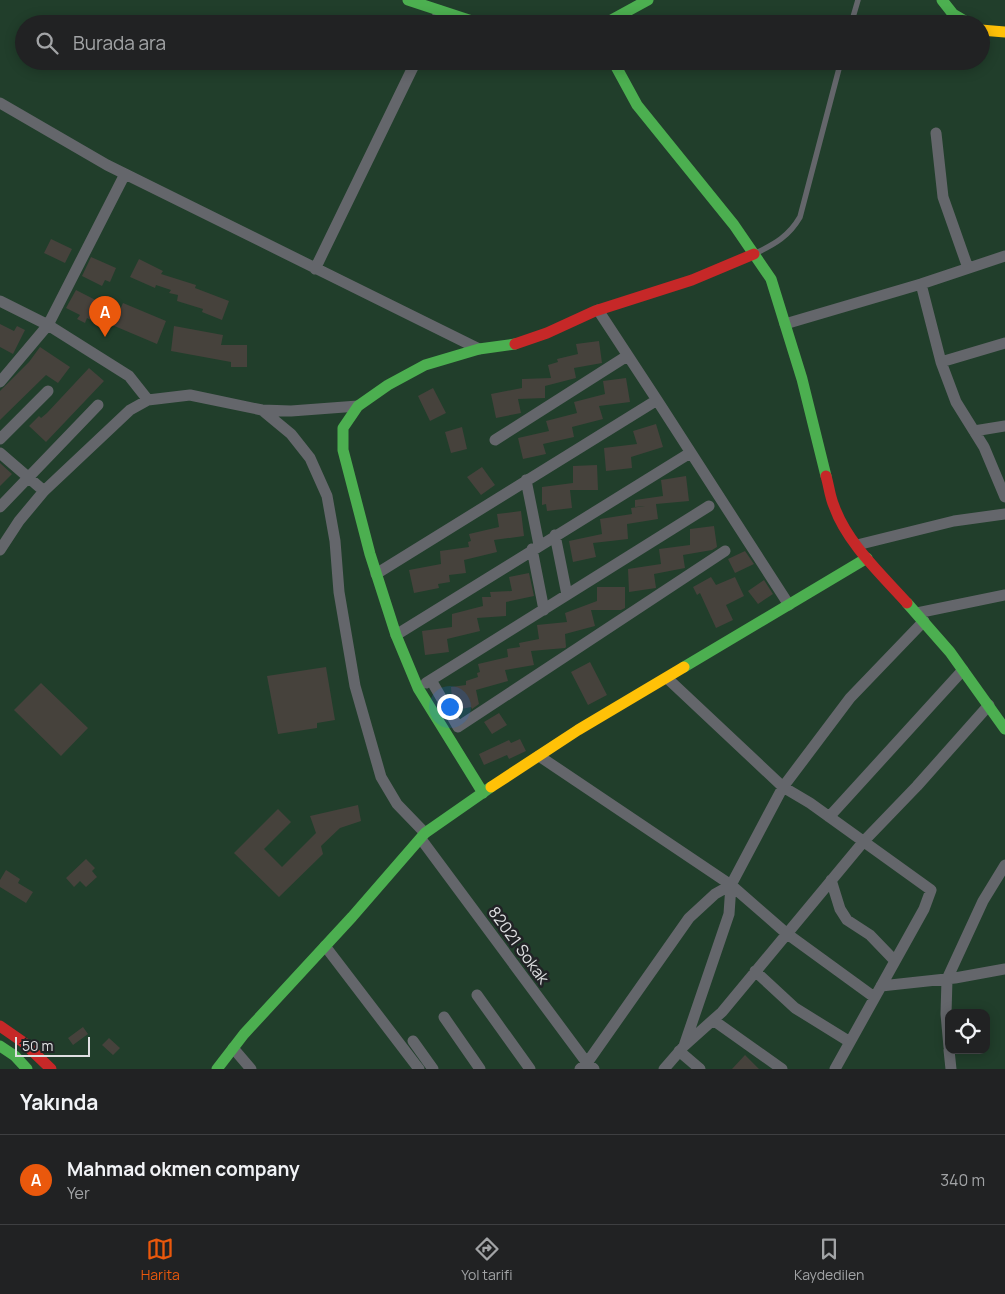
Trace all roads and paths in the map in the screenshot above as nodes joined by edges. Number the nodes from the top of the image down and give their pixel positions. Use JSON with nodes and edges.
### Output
{"nodes":[{"id":1,"x":408,"y":0,"type":"edge"},
{"id":2,"x":648,"y":0,"type":"edge"},
{"id":3,"x":858,"y":0,"type":"edge"},
{"id":4,"x":942,"y":0,"type":"edge"},
{"id":5,"x":440,"y":10,"type":"junction"},
{"id":6,"x":438,"y":15,"type":"edge"},
{"id":7,"x":455,"y":15,"type":"edge"},
{"id":8,"x":620,"y":15,"type":"edge"},
{"id":9,"x":854,"y":15,"type":"edge"},
{"id":10,"x":955,"y":15,"type":"edge"},
{"id":11,"x":990,"y":31,"type":"edge"},
{"id":12,"x":1005,"y":32,"type":"edge"},
{"id":13,"x":412,"y":70,"type":"edge"},
{"id":14,"x":618,"y":70,"type":"edge"},
{"id":15,"x":839,"y":70,"type":"edge"},
{"id":16,"x":0,"y":103,"type":"edge"},
{"id":17,"x":936,"y":133,"type":"dead end"},
{"id":18,"x":125,"y":174,"type":"junction"},
{"id":19,"x":754,"y":254,"type":"junction"},
{"id":20,"x":1005,"y":256,"type":"edge"},
{"id":21,"x":968,"y":268,"type":"junction"},
{"id":22,"x":315,"y":269,"type":"junction"},
{"id":23,"x":921,"y":284,"type":"junction"},
{"id":24,"x":0,"y":301,"type":"edge"},
{"id":25,"x":598,"y":310,"type":"junction"},
{"id":26,"x":784,"y":324,"type":"junction"},
{"id":27,"x":48,"y":325,"type":"junction"},
{"id":28,"x":1005,"y":344,"type":"edge"},
{"id":29,"x":480,"y":349,"type":"junction"},
{"id":30,"x":627,"y":356,"type":"junction"},
{"id":31,"x":941,"y":362,"type":"junction"},
{"id":32,"x":2,"y":377,"type":"edge"},
{"id":33,"x":48,"y":391,"type":"dead end"},
{"id":34,"x":148,"y":400,"type":"junction"},
{"id":35,"x":657,"y":400,"type":"junction"},
{"id":36,"x":98,"y":405,"type":"dead end"},
{"id":37,"x":358,"y":406,"type":"junction"},
{"id":38,"x":262,"y":410,"type":"junction"},
{"id":39,"x":1005,"y":426,"type":"edge"},
{"id":40,"x":974,"y":431,"type":"junction"},
{"id":41,"x":0,"y":439,"type":"edge"},
{"id":42,"x":495,"y":440,"type":"dead end"},
{"id":43,"x":0,"y":453,"type":"edge"},
{"id":44,"x":690,"y":453,"type":"junction"},
{"id":45,"x":28,"y":476,"type":"junction"},
{"id":46,"x":526,"y":480,"type":"junction"},
{"id":47,"x":44,"y":490,"type":"junction"},
{"id":48,"x":1005,"y":497,"type":"edge"},
{"id":49,"x":709,"y":506,"type":"dead end"},
{"id":50,"x":0,"y":507,"type":"edge"},
{"id":51,"x":1005,"y":514,"type":"edge"},
{"id":52,"x":555,"y":535,"type":"junction"},
{"id":53,"x":857,"y":544,"type":"junction"},
{"id":54,"x":535,"y":547,"type":"junction"},
{"id":55,"x":0,"y":550,"type":"edge"},
{"id":56,"x":725,"y":551,"type":"dead end"},
{"id":57,"x":867,"y":558,"type":"junction"},
{"id":58,"x":376,"y":574,"type":"junction"},
{"id":59,"x":567,"y":595,"type":"junction"},
{"id":60,"x":1005,"y":595,"type":"edge"},
{"id":61,"x":789,"y":605,"type":"junction"},
{"id":62,"x":544,"y":610,"type":"junction"},
{"id":63,"x":921,"y":617,"type":"junction"},
{"id":64,"x":396,"y":635,"type":"junction"},
{"id":65,"x":963,"y":670,"type":"junction"},
{"id":66,"x":667,"y":678,"type":"junction"},
{"id":67,"x":431,"y":680,"type":"junction"},
{"id":68,"x":418,"y":688,"type":"junction"},
{"id":69,"x":989,"y":705,"type":"junction"},
{"id":70,"x":1005,"y":728,"type":"edge"},
{"id":71,"x":539,"y":756,"type":"junction"},
{"id":72,"x":783,"y":787,"type":"junction"},
{"id":73,"x":483,"y":793,"type":"junction"},
{"id":74,"x":829,"y":816,"type":"junction"},
{"id":75,"x":423,"y":836,"type":"junction"},
{"id":76,"x":864,"y":841,"type":"junction"},
{"id":77,"x":1005,"y":865,"type":"edge"},
{"id":78,"x":831,"y":880,"type":"junction"},
{"id":79,"x":731,"y":884,"type":"junction"},
{"id":80,"x":786,"y":932,"type":"junction"},
{"id":81,"x":325,"y":946,"type":"junction"},
{"id":82,"x":894,"y":961,"type":"junction"},
{"id":83,"x":755,"y":971,"type":"junction"},
{"id":84,"x":1001,"y":972,"type":"edge"},
{"id":85,"x":947,"y":979,"type":"junction"},
{"id":86,"x":880,"y":986,"type":"junction"},
{"id":87,"x":477,"y":994,"type":"dead end"},
{"id":88,"x":874,"y":997,"type":"junction"},
{"id":89,"x":946,"y":1009,"type":"edge"},
{"id":90,"x":444,"y":1017,"type":"dead end"},
{"id":91,"x":713,"y":1020,"type":"junction"},
{"id":92,"x":0,"y":1026,"type":"edge"},
{"id":93,"x":413,"y":1041,"type":"dead end"},
{"id":94,"x":850,"y":1042,"type":"junction"},
{"id":95,"x":0,"y":1046,"type":"edge"},
{"id":96,"x":233,"y":1048,"type":"junction"},
{"id":97,"x":682,"y":1049,"type":"junction"},
{"id":98,"x":949,"y":1054,"type":"edge"},
{"id":99,"x":587,"y":1067,"type":"edge"},
{"id":100,"x":28,"y":1069,"type":"edge"},
{"id":101,"x":52,"y":1069,"type":"edge"},
{"id":102,"x":217,"y":1069,"type":"edge"},
{"id":103,"x":251,"y":1069,"type":"edge"},
{"id":104,"x":419,"y":1069,"type":"edge"},
{"id":105,"x":433,"y":1069,"type":"edge"},
{"id":106,"x":480,"y":1069,"type":"edge"},
{"id":107,"x":530,"y":1069,"type":"edge"},
{"id":108,"x":664,"y":1069,"type":"edge"},
{"id":109,"x":700,"y":1069,"type":"edge"},
{"id":110,"x":782,"y":1069,"type":"edge"},
{"id":111,"x":835,"y":1069,"type":"edge"},
{"id":112,"x":951,"y":1069,"type":"edge"}],
"edges":[{"from":1,"to":5,"type":"street"},
{"from":2,"to":8,"type":"street"},
{"from":3,"to":9,"type":"lane"},
{"from":4,"to":10,"type":"street"},
{"from":5,"to":6,"type":"street"},
{"from":5,"to":7,"type":"street"},
{"from":11,"to":12,"type":"street"},
{"from":13,"to":22,"type":"street"},
{"from":14,"to":19,"type":"street"},
{"from":15,"to":19,"type":"lane"},
{"from":16,"to":18,"type":"street"},
{"from":17,"to":21,"type":"street"},
{"from":18,"to":22,"type":"street"},
{"from":18,"to":27,"type":"street"},
{"from":19,"to":25,"type":"street"},
{"from":19,"to":26,"type":"street"},
{"from":20,"to":21,"type":"street"},
{"from":21,"to":23,"type":"street"},
{"from":22,"to":29,"type":"street"},
{"from":23,"to":26,"type":"street"},
{"from":23,"to":31,"type":"street"},
{"from":24,"to":27,"type":"street"},
{"from":25,"to":29,"type":"street"},
{"from":25,"to":30,"type":"street"},
{"from":26,"to":53,"type":"street"},
{"from":27,"to":32,"type":"street"},
{"from":27,"to":34,"type":"street"},
{"from":28,"to":31,"type":"street"},
{"from":29,"to":37,"type":"street"},
{"from":30,"to":35,"type":"street"},
{"from":30,"to":42,"type":"street"},
{"from":31,"to":40,"type":"street"},
{"from":33,"to":41,"type":"street"},
{"from":34,"to":38,"type":"street"},
{"from":34,"to":47,"type":"street"},
{"from":35,"to":44,"type":"street"},
{"from":35,"to":46,"type":"street"},
{"from":36,"to":45,"type":"street"},
{"from":37,"to":38,"type":"street"},
{"from":37,"to":58,"type":"street"},
{"from":38,"to":75,"type":"street","name":"82021 Sokak"},
{"from":39,"to":40,"type":"street"},
{"from":40,"to":48,"type":"street"},
{"from":43,"to":45,"type":"street"},
{"from":44,"to":52,"type":"street"},
{"from":44,"to":61,"type":"street"},
{"from":45,"to":47,"type":"street"},
{"from":45,"to":50,"type":"street"},
{"from":46,"to":54,"type":"street"},
{"from":46,"to":58,"type":"street"},
{"from":47,"to":55,"type":"street"},
{"from":49,"to":59,"type":"street"},
{"from":51,"to":53,"type":"street"},
{"from":52,"to":54,"type":"street"},
{"from":52,"to":59,"type":"street"},
{"from":53,"to":57,"type":"street"},
{"from":54,"to":62,"type":"street"},
{"from":54,"to":64,"type":"street"},
{"from":56,"to":67,"type":"street"},
{"from":57,"to":61,"type":"street"},
{"from":57,"to":63,"type":"street"},
{"from":58,"to":64,"type":"street"},
{"from":59,"to":62,"type":"street"},
{"from":60,"to":63,"type":"street"},
{"from":61,"to":66,"type":"street"},
{"from":62,"to":67,"type":"street"},
{"from":63,"to":65,"type":"street"},
{"from":63,"to":72,"type":"street"},
{"from":64,"to":68,"type":"street"},
{"from":65,"to":69,"type":"street"},
{"from":65,"to":74,"type":"street"},
{"from":66,"to":71,"type":"street"},
{"from":66,"to":72,"type":"street"},
{"from":67,"to":68,"type":"street"},
{"from":68,"to":73,"type":"street"},
{"from":69,"to":70,"type":"street"},
{"from":69,"to":76,"type":"street"},
{"from":71,"to":73,"type":"street"},
{"from":71,"to":79,"type":"street"},
{"from":72,"to":74,"type":"street"},
{"from":72,"to":79,"type":"street"},
{"from":73,"to":75,"type":"street"},
{"from":74,"to":76,"type":"street"},
{"from":75,"to":81,"type":"street"},
{"from":75,"to":99,"type":"street","name":"82021 Sokak"},
{"from":76,"to":78,"type":"street"},
{"from":76,"to":82,"type":"street"},
{"from":77,"to":85,"type":"street"},
{"from":78,"to":80,"type":"street"},
{"from":78,"to":82,"type":"street"},
{"from":79,"to":80,"type":"street"},
{"from":79,"to":97,"type":"street"},
{"from":79,"to":99,"type":"street"},
{"from":80,"to":83,"type":"street"},
{"from":80,"to":88,"type":"street"},
{"from":81,"to":96,"type":"street"},
{"from":81,"to":104,"type":"street"},
{"from":82,"to":86,"type":"street"},
{"from":83,"to":91,"type":"street"},
{"from":83,"to":94,"type":"street"},
{"from":84,"to":85,"type":"street"},
{"from":85,"to":86,"type":"street"},
{"from":85,"to":89,"type":"street"},
{"from":86,"to":88,"type":"street"},
{"from":87,"to":107,"type":"street"},
{"from":88,"to":94,"type":"street"},
{"from":90,"to":106,"type":"street"},
{"from":91,"to":97,"type":"street"},
{"from":91,"to":110,"type":"street"},
{"from":92,"to":101,"type":"street"},
{"from":93,"to":105,"type":"street"},
{"from":94,"to":111,"type":"street"},
{"from":95,"to":100,"type":"street"},
{"from":96,"to":102,"type":"street"},
{"from":96,"to":103,"type":"street"},
{"from":97,"to":108,"type":"street"},
{"from":97,"to":109,"type":"street"},
{"from":98,"to":112,"type":"street"}]}
